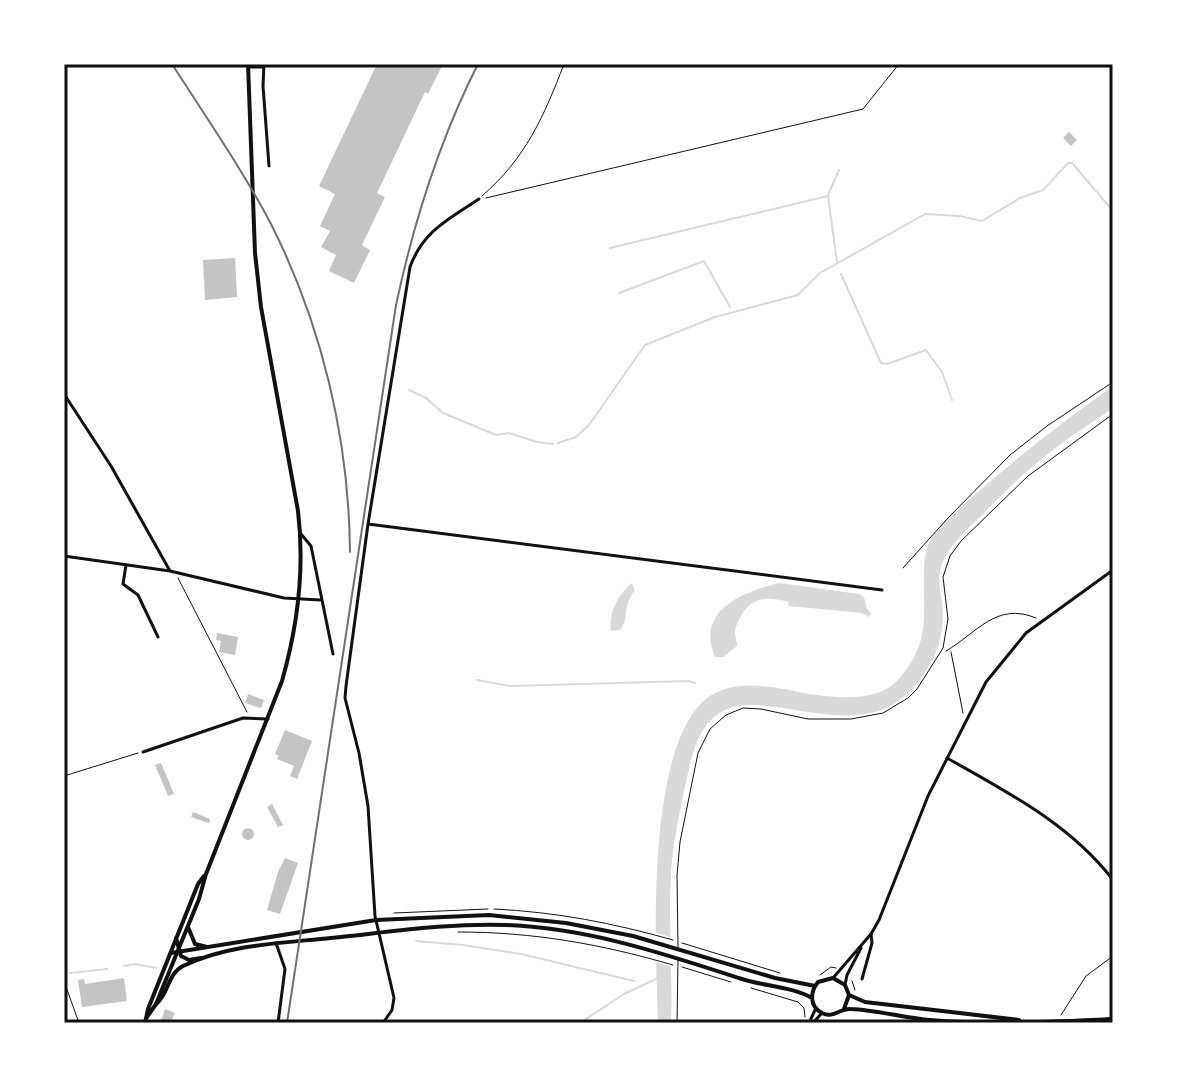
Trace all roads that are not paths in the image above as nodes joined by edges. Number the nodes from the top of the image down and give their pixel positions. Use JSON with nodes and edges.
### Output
{"nodes":[{"id":1,"x":248,"y":66,"type":"edge"},
{"id":2,"x":264,"y":66,"type":"edge"},
{"id":3,"x":269,"y":166,"type":"dead end"},
{"id":4,"x":479,"y":199,"type":"road end"},
{"id":5,"x":66,"y":397,"type":"dead end"},
{"id":6,"x":1113,"y":414,"type":"edge"},
{"id":7,"x":368,"y":524,"type":"junction"},
{"id":8,"x":301,"y":534,"type":"junction"},
{"id":9,"x":64,"y":556,"type":"edge"},
{"id":10,"x":126,"y":565,"type":"junction"},
{"id":11,"x":1113,"y":570,"type":"edge"},
{"id":12,"x":172,"y":571,"type":"junction"},
{"id":13,"x":882,"y":590,"type":"dead end"},
{"id":14,"x":300,"y":600,"type":"junction"},
{"id":15,"x":320,"y":600,"type":"junction"},
{"id":16,"x":158,"y":637,"type":"dead end"},
{"id":17,"x":333,"y":654,"type":"dead end"},
{"id":18,"x":268,"y":719,"type":"junction"},
{"id":19,"x":143,"y":752,"type":"road end"},
{"id":20,"x":947,"y":758,"type":"junction"},
{"id":21,"x":206,"y":874,"type":"junction"},
{"id":22,"x":1113,"y":880,"type":"edge"},
{"id":23,"x":376,"y":920,"type":"junction"},
{"id":24,"x":188,"y":926,"type":"junction"},
{"id":25,"x":379,"y":933,"type":"junction"},
{"id":26,"x":871,"y":934,"type":"junction"},
{"id":27,"x":176,"y":938,"type":"junction"},
{"id":28,"x":865,"y":941,"type":"junction"},
{"id":29,"x":276,"y":943,"type":"junction"},
{"id":30,"x":210,"y":948,"type":"junction"},
{"id":31,"x":180,"y":951,"type":"junction"},
{"id":32,"x":171,"y":953,"type":"junction"},
{"id":33,"x":204,"y":959,"type":"junction"},
{"id":34,"x":833,"y":978,"type":"junction"},
{"id":35,"x":862,"y":979,"type":"dead end"},
{"id":36,"x":845,"y":985,"type":"junction"},
{"id":37,"x":815,"y":986,"type":"junction"},
{"id":38,"x":849,"y":995,"type":"junction"},
{"id":39,"x":812,"y":998,"type":"junction"},
{"id":40,"x":156,"y":1004,"type":"junction"},
{"id":41,"x":816,"y":1008,"type":"junction"},
{"id":42,"x":844,"y":1009,"type":"junction"},
{"id":43,"x":822,"y":1013,"type":"junction"},
{"id":44,"x":988,"y":1015,"type":"junction"},
{"id":45,"x":1113,"y":1019,"type":"edge"},
{"id":46,"x":146,"y":1020,"type":"edge"},
{"id":47,"x":1030,"y":1021,"type":"edge"},
{"id":48,"x":1060,"y":1021,"type":"edge"},
{"id":49,"x":809,"y":1022,"type":"edge"},
{"id":50,"x":278,"y":1023,"type":"edge"},
{"id":51,"x":383,"y":1023,"type":"edge"},
{"id":52,"x":677,"y":1023,"type":"edge"},
{"id":53,"x":985,"y":1023,"type":"edge"}],
"edges":[{"from":1,"to":2,"type":"street"},
{"from":1,"to":8,"type":"main road"},
{"from":2,"to":3,"type":"street"},
{"from":4,"to":7,"type":"street"},
{"from":5,"to":12,"type":"street"},
{"from":6,"to":52,"type":"lane"},
{"from":7,"to":13,"type":"street"},
{"from":7,"to":23,"type":"street"},
{"from":8,"to":14,"type":"main road"},
{"from":8,"to":15,"type":"street"},
{"from":9,"to":10,"type":"street"},
{"from":10,"to":12,"type":"street"},
{"from":10,"to":16,"type":"street"},
{"from":11,"to":20,"type":"street"},
{"from":12,"to":14,"type":"street"},
{"from":14,"to":15,"type":"street"},
{"from":14,"to":18,"type":"main road"},
{"from":15,"to":17,"type":"street"},
{"from":18,"to":19,"type":"street"},
{"from":18,"to":21,"type":"main road"},
{"from":20,"to":22,"type":"street"},
{"from":20,"to":26,"type":"street"},
{"from":21,"to":24,"type":"main road"},
{"from":21,"to":27,"type":"main road"},
{"from":23,"to":25,"type":"street"},
{"from":23,"to":30,"type":"main road"},
{"from":23,"to":37,"type":"main road"},
{"from":24,"to":30,"type":"main road"},
{"from":24,"to":31,"type":"main road"},
{"from":25,"to":29,"type":"main road"},
{"from":25,"to":39,"type":"main road"},
{"from":25,"to":51,"type":"street"},
{"from":26,"to":28,"type":"street"},
{"from":26,"to":35,"type":"street"},
{"from":27,"to":31,"type":"main road"},
{"from":27,"to":32,"type":"main road"},
{"from":28,"to":34,"type":"street"},
{"from":28,"to":36,"type":"street"},
{"from":29,"to":33,"type":"main road"},
{"from":29,"to":50,"type":"street"},
{"from":30,"to":31,"type":"main road"},
{"from":31,"to":32,"type":"main road"},
{"from":31,"to":33,"type":"main road"},
{"from":31,"to":40,"type":"main road"},
{"from":32,"to":46,"type":"main road"},
{"from":33,"to":40,"type":"main road"},
{"from":34,"to":36,"type":"main road"},
{"from":34,"to":37,"type":"main road"},
{"from":36,"to":38,"type":"main road"},
{"from":37,"to":39,"type":"main road"},
{"from":38,"to":42,"type":"main road"},
{"from":38,"to":44,"type":"main road"},
{"from":39,"to":41,"type":"main road"},
{"from":40,"to":46,"type":"main road"},
{"from":41,"to":43,"type":"main road"},
{"from":41,"to":49,"type":"street"},
{"from":42,"to":43,"type":"main road"},
{"from":42,"to":53,"type":"main road"},
{"from":43,"to":49,"type":"street"},
{"from":44,"to":47,"type":"main road"},
{"from":44,"to":53,"type":"main road"},
{"from":45,"to":48,"type":"main road"},
{"from":47,"to":48,"type":"main road"},
{"from":47,"to":53,"type":"main road"}]}
